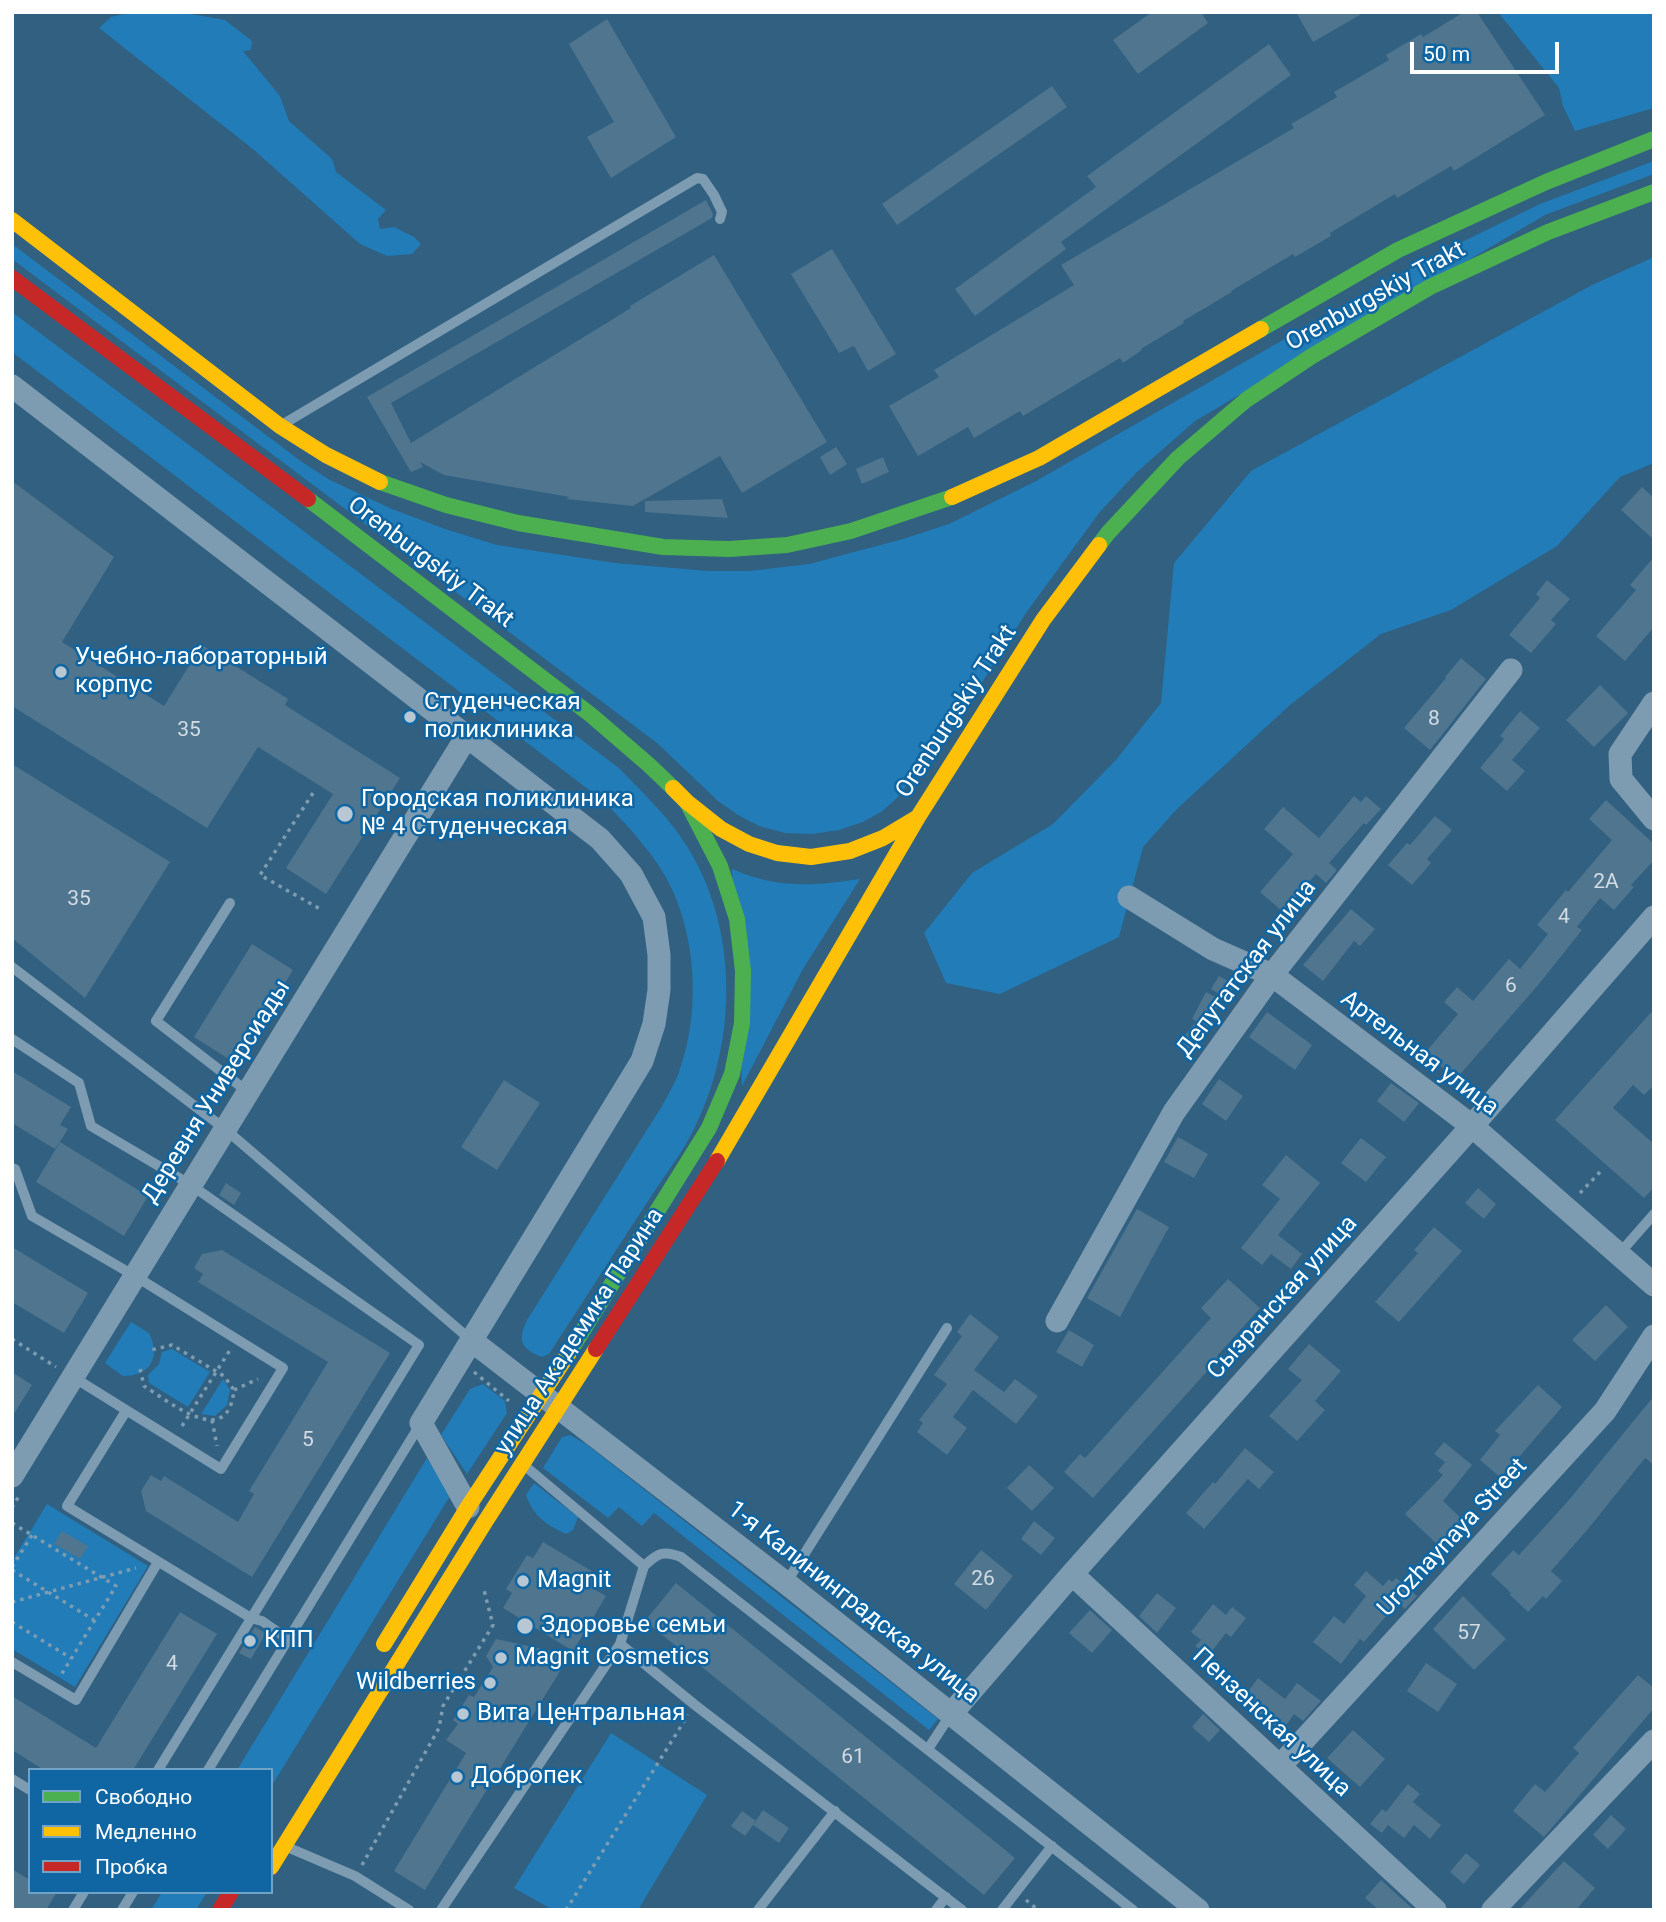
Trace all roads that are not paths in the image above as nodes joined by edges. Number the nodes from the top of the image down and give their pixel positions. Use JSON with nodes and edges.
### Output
{"nodes":[{"id":1,"x":1654,"y":139,"type":"edge"},
{"id":2,"x":1654,"y":192,"type":"edge"},
{"id":3,"x":720,"y":219,"type":"dead end"},
{"id":4,"x":12,"y":220,"type":"edge"},
{"id":5,"x":12,"y":278,"type":"edge"},
{"id":6,"x":12,"y":386,"type":"edge"},
{"id":7,"x":280,"y":426,"type":"junction"},
{"id":8,"x":1511,"y":670,"type":"dead end"},
{"id":9,"x":1654,"y":703,"type":"edge"},
{"id":10,"x":467,"y":736,"type":"junction"},
{"id":11,"x":687,"y":802,"type":"junction"},
{"id":12,"x":918,"y":817,"type":"junction"},
{"id":13,"x":1654,"y":819,"type":"edge"},
{"id":14,"x":1129,"y":897,"type":"dead end"},
{"id":15,"x":230,"y":903,"type":"dead end"},
{"id":16,"x":1654,"y":917,"type":"edge"},
{"id":17,"x":12,"y":967,"type":"edge"},
{"id":18,"x":1272,"y":975,"type":"junction"},
{"id":19,"x":12,"y":1039,"type":"edge"},
{"id":20,"x":248,"y":1092,"type":"junction"},
{"id":21,"x":1472,"y":1126,"type":"junction"},
{"id":22,"x":225,"y":1129,"type":"junction"},
{"id":23,"x":12,"y":1168,"type":"edge"},
{"id":24,"x":191,"y":1185,"type":"junction"},
{"id":25,"x":1654,"y":1214,"type":"edge"},
{"id":26,"x":1619,"y":1254,"type":"junction"},
{"id":27,"x":135,"y":1276,"type":"junction"},
{"id":28,"x":1654,"y":1285,"type":"edge"},
{"id":29,"x":1057,"y":1321,"type":"dead end"},
{"id":30,"x":947,"y":1328,"type":"dead end"},
{"id":31,"x":1654,"y":1336,"type":"edge"},
{"id":32,"x":472,"y":1340,"type":"junction"},
{"id":33,"x":73,"y":1377,"type":"junction"},
{"id":34,"x":551,"y":1401,"type":"junction"},
{"id":35,"x":126,"y":1410,"type":"junction"},
{"id":36,"x":421,"y":1423,"type":"junction"},
{"id":37,"x":523,"y":1465,"type":"junction"},
{"id":38,"x":14,"y":1469,"type":"edge"},
{"id":39,"x":468,"y":1507,"type":"junction"},
{"id":40,"x":158,"y":1562,"type":"junction"},
{"id":41,"x":643,"y":1566,"type":"junction"},
{"id":42,"x":1072,"y":1574,"type":"junction"},
{"id":43,"x":786,"y":1583,"type":"junction"},
{"id":44,"x":251,"y":1618,"type":"junction"},
{"id":45,"x":289,"y":1639,"type":"junction"},
{"id":46,"x":620,"y":1644,"type":"junction"},
{"id":47,"x":373,"y":1661,"type":"dead end"},
{"id":48,"x":12,"y":1662,"type":"edge"},
{"id":49,"x":951,"y":1714,"type":"junction"},
{"id":50,"x":1654,"y":1741,"type":"edge"},
{"id":51,"x":928,"y":1749,"type":"junction"},
{"id":52,"x":1280,"y":1766,"type":"junction"},
{"id":53,"x":159,"y":1768,"type":"edge"},
{"id":54,"x":209,"y":1768,"type":"edge"},
{"id":55,"x":12,"y":1779,"type":"edge"},
{"id":56,"x":28,"y":1789,"type":"edge"},
{"id":57,"x":835,"y":1811,"type":"junction"},
{"id":58,"x":284,"y":1846,"type":"junction"},
{"id":59,"x":1052,"y":1846,"type":"junction"},
{"id":60,"x":273,"y":1864,"type":"edge"},
{"id":61,"x":83,"y":1894,"type":"edge"},
{"id":62,"x":132,"y":1894,"type":"edge"},
{"id":63,"x":230,"y":1894,"type":"edge"},
{"id":64,"x":946,"y":1897,"type":"junction"},
{"id":65,"x":73,"y":1910,"type":"edge"},
{"id":66,"x":122,"y":1910,"type":"edge"},
{"id":67,"x":220,"y":1910,"type":"edge"},
{"id":68,"x":409,"y":1910,"type":"edge"},
{"id":69,"x":442,"y":1910,"type":"edge"},
{"id":70,"x":758,"y":1910,"type":"edge"},
{"id":71,"x":936,"y":1910,"type":"edge"},
{"id":72,"x":962,"y":1910,"type":"edge"},
{"id":73,"x":1002,"y":1910,"type":"edge"},
{"id":74,"x":1133,"y":1910,"type":"edge"},
{"id":75,"x":1198,"y":1910,"type":"edge"},
{"id":76,"x":1435,"y":1910,"type":"edge"},
{"id":77,"x":1493,"y":1910,"type":"edge"}],
"edges":[{"from":1,"to":7,"type":"main road","name":"Orenburgskiy Trakt"},
{"from":2,"to":12,"type":"main road","name":"Orenburgskiy Trakt"},
{"from":3,"to":7,"type":"lane"},
{"from":4,"to":7,"type":"main road","name":"Orenburgskiy Trakt"},
{"from":5,"to":11,"type":"main road","name":"Orenburgskiy Trakt"},
{"from":6,"to":10,"type":"street"},
{"from":8,"to":18,"type":"street","name":"Депутатская улица"},
{"from":9,"to":13,"type":"street"},
{"from":10,"to":20,"type":"street","name":"Деревня Универсиады"},
{"from":10,"to":32,"type":"street"},
{"from":11,"to":12,"type":"main road","name":"Orenburgskiy Trakt"},
{"from":11,"to":34,"type":"main road","name":"улица Академика Парина"},
{"from":12,"to":34,"type":"main road","name":"улица Академика Парина"},
{"from":14,"to":18,"type":"street","name":"Артельная улица"},
{"from":15,"to":20,"type":"lane"},
{"from":16,"to":21,"type":"street","name":"Сызранская улица"},
{"from":17,"to":22,"type":"lane"},
{"from":18,"to":21,"type":"street","name":"Артельная улица"},
{"from":18,"to":29,"type":"street","name":"Депутатская улица"},
{"from":19,"to":24,"type":"lane"},
{"from":20,"to":22,"type":"street","name":"Деревня Универсиады"},
{"from":21,"to":26,"type":"street","name":"Артельная улица"},
{"from":21,"to":42,"type":"street","name":"Сызранская улица"},
{"from":22,"to":24,"type":"street","name":"Деревня Универсиады"},
{"from":22,"to":32,"type":"lane"},
{"from":23,"to":27,"type":"lane"},
{"from":24,"to":27,"type":"street","name":"Деревня Универсиады"},
{"from":24,"to":44,"type":"lane"},
{"from":25,"to":26,"type":"lane"},
{"from":26,"to":28,"type":"street","name":"Артельная улица"},
{"from":27,"to":33,"type":"street","name":"Деревня Универсиады"},
{"from":27,"to":35,"type":"lane"},
{"from":30,"to":43,"type":"lane"},
{"from":31,"to":52,"type":"street","name":"Urozhaynaya Street"},
{"from":32,"to":34,"type":"street","name":"1-я Калининградская улица"},
{"from":32,"to":36,"type":"street"},
{"from":33,"to":35,"type":"lane"},
{"from":33,"to":38,"type":"street","name":"Деревня Универсиады"},
{"from":34,"to":37,"type":"main road","name":"улица Академика Парина"},
{"from":34,"to":39,"type":"main road","name":"улица Академика Парина"},
{"from":34,"to":43,"type":"street","name":"1-я Калининградская улица"},
{"from":35,"to":40,"type":"lane"},
{"from":36,"to":39,"type":"street"},
{"from":36,"to":45,"type":"lane"},
{"from":37,"to":41,"type":"lane"},
{"from":37,"to":58,"type":"main road","name":"улица Академика Парина"},
{"from":39,"to":47,"type":"main road","name":"улица Академика Парина"},
{"from":40,"to":44,"type":"lane"},
{"from":40,"to":48,"type":"lane"},
{"from":41,"to":46,"type":"lane"},
{"from":41,"to":51,"type":"lane"},
{"from":42,"to":49,"type":"street","name":"Сызранская улица"},
{"from":42,"to":52,"type":"street","name":"Пензенская улица"},
{"from":43,"to":49,"type":"street","name":"1-я Калининградская улица"},
{"from":44,"to":45,"type":"lane"},
{"from":44,"to":53,"type":"lane"},
{"from":45,"to":54,"type":"lane"},
{"from":46,"to":57,"type":"lane"},
{"from":46,"to":69,"type":"lane"},
{"from":49,"to":51,"type":"lane"},
{"from":49,"to":75,"type":"street","name":"1-я Калининградская улица"},
{"from":50,"to":77,"type":"street"},
{"from":51,"to":59,"type":"lane"},
{"from":52,"to":76,"type":"street","name":"Пензенская улица"},
{"from":55,"to":56,"type":"lane"},
{"from":57,"to":64,"type":"lane"},
{"from":57,"to":70,"type":"lane"},
{"from":58,"to":60,"type":"main road","name":"улица Академика Парина"},
{"from":58,"to":68,"type":"lane"},
{"from":59,"to":73,"type":"lane"},
{"from":59,"to":74,"type":"lane"},
{"from":61,"to":65,"type":"lane"},
{"from":62,"to":66,"type":"lane"},
{"from":63,"to":67,"type":"main road"},
{"from":64,"to":71,"type":"lane"},
{"from":64,"to":72,"type":"lane"}]}
